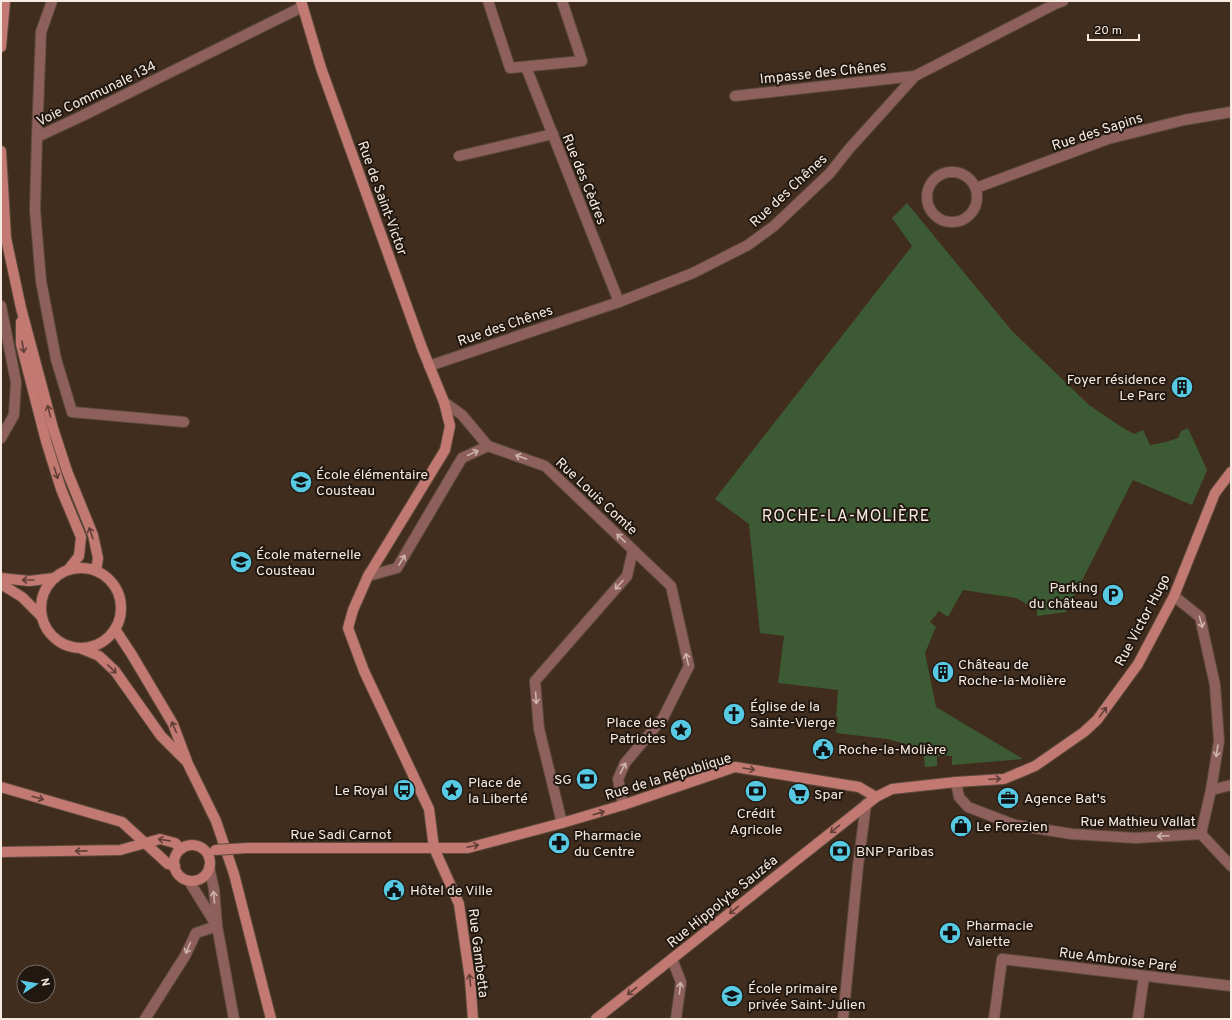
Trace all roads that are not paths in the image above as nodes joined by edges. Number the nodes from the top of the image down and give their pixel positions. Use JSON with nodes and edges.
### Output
{"nodes":[{"id":1,"x":5,"y":1,"type":"edge"},
{"id":2,"x":52,"y":1,"type":"edge"},
{"id":3,"x":488,"y":1,"type":"edge"},
{"id":4,"x":562,"y":1,"type":"edge"},
{"id":5,"x":1063,"y":1,"type":"edge"},
{"id":6,"x":302,"y":4,"type":"edge"},
{"id":7,"x":1,"y":47,"type":"edge"},
{"id":8,"x":526,"y":67,"type":"junction"},
{"id":9,"x":915,"y":76,"type":"junction"},
{"id":10,"x":734,"y":96,"type":"dead end"},
{"id":11,"x":1231,"y":112,"type":"edge"},
{"id":12,"x":553,"y":134,"type":"junction"},
{"id":13,"x":37,"y":137,"type":"junction"},
{"id":14,"x":1,"y":151,"type":"edge"},
{"id":15,"x":459,"y":156,"type":"dead end"},
{"id":16,"x":976,"y":188,"type":"junction"},
{"id":17,"x":618,"y":302,"type":"junction"},
{"id":18,"x":1,"y":306,"type":"edge"},
{"id":19,"x":21,"y":308,"type":"junction"},
{"id":20,"x":429,"y":366,"type":"junction"},
{"id":21,"x":444,"y":402,"type":"junction"},
{"id":22,"x":184,"y":422,"type":"dead end"},
{"id":23,"x":1,"y":438,"type":"edge"},
{"id":24,"x":488,"y":446,"type":"junction"},
{"id":25,"x":1231,"y":472,"type":"edge"},
{"id":26,"x":633,"y":550,"type":"junction"},
{"id":27,"x":68,"y":570,"type":"junction"},
{"id":28,"x":96,"y":571,"type":"junction"},
{"id":29,"x":368,"y":576,"type":"junction"},
{"id":30,"x":1,"y":578,"type":"edge"},
{"id":31,"x":55,"y":578,"type":"junction"},
{"id":32,"x":1,"y":584,"type":"edge"},
{"id":33,"x":1174,"y":596,"type":"junction"},
{"id":34,"x":42,"y":617,"type":"junction"},
{"id":35,"x":115,"y":629,"type":"junction"},
{"id":36,"x":80,"y":649,"type":"junction"},
{"id":37,"x":188,"y":764,"type":"junction"},
{"id":38,"x":956,"y":782,"type":"junction"},
{"id":39,"x":1231,"y":784,"type":"edge"},
{"id":40,"x":1,"y":787,"type":"edge"},
{"id":41,"x":1211,"y":790,"type":"junction"},
{"id":42,"x":876,"y":797,"type":"junction"},
{"id":43,"x":866,"y":804,"type":"junction"},
{"id":44,"x":623,"y":805,"type":"junction"},
{"id":45,"x":562,"y":824,"type":"junction"},
{"id":46,"x":1202,"y":834,"type":"junction"},
{"id":47,"x":144,"y":843,"type":"junction"},
{"id":48,"x":434,"y":848,"type":"junction"},
{"id":49,"x":181,"y":849,"type":"junction"},
{"id":50,"x":1,"y":852,"type":"edge"},
{"id":51,"x":212,"y":853,"type":"junction"},
{"id":52,"x":171,"y":865,"type":"junction"},
{"id":53,"x":1231,"y":866,"type":"edge"},
{"id":54,"x":209,"y":867,"type":"junction"},
{"id":55,"x":189,"y":881,"type":"junction"},
{"id":56,"x":217,"y":926,"type":"junction"},
{"id":57,"x":672,"y":959,"type":"junction"},
{"id":58,"x":1144,"y":976,"type":"junction"},
{"id":59,"x":1231,"y":986,"type":"edge"},
{"id":60,"x":233,"y":1017,"type":"edge"},
{"id":61,"x":145,"y":1019,"type":"edge"},
{"id":62,"x":271,"y":1019,"type":"edge"},
{"id":63,"x":474,"y":1019,"type":"edge"},
{"id":64,"x":596,"y":1019,"type":"edge"},
{"id":65,"x":676,"y":1019,"type":"edge"},
{"id":66,"x":842,"y":1019,"type":"edge"},
{"id":67,"x":994,"y":1019,"type":"edge"},
{"id":68,"x":1138,"y":1019,"type":"edge"}],
"edges":[{"from":1,"to":7,"type":"street"},
{"from":2,"to":13,"type":"street"},
{"from":3,"to":8,"type":"street"},
{"from":4,"to":8,"type":"street"},
{"from":5,"to":9,"type":"street","name":"Rue des Chênes"},
{"from":6,"to":13,"type":"street","name":"Voie Communale 134"},
{"from":6,"to":20,"type":"street","name":"Rue de Saint-Victor"},
{"from":8,"to":12,"type":"street","name":"Rue des Cèdres"},
{"from":9,"to":10,"type":"street","name":"Impasse des Chênes"},
{"from":9,"to":17,"type":"street","name":"Rue des Chênes"},
{"from":11,"to":16,"type":"street","name":"Rue des Sapins"},
{"from":12,"to":15,"type":"street"},
{"from":12,"to":17,"type":"street","name":"Rue des Cèdres"},
{"from":13,"to":22,"type":"street","name":"Voie Communale 134"},
{"from":14,"to":19,"type":"street"},
{"from":16,"to":16,"type":"street"},
{"from":17,"to":20,"type":"street","name":"Rue des Chênes"},
{"from":18,"to":23,"type":"street"},
{"from":19,"to":27,"type":"street","one_way":true},
{"from":28,"to":19,"type":"street","one_way":true},
{"from":20,"to":21,"type":"street","name":"Rue de Saint-Victor"},
{"from":21,"to":24,"type":"street"},
{"from":21,"to":29,"type":"street"},
{"from":26,"to":24,"type":"street","name":"Rue Louis Comte","one_way":true},
{"from":29,"to":24,"type":"street","one_way":true},
{"from":25,"to":33,"type":"street","name":"Rue Victor Hugo"},
{"from":44,"to":26,"type":"street","name":"Rue Louis Comte","one_way":true},
{"from":26,"to":45,"type":"street","one_way":true},
{"from":27,"to":28,"type":"street"},
{"from":27,"to":31,"type":"street"},
{"from":28,"to":35,"type":"street"},
{"from":29,"to":48,"type":"street"},
{"from":31,"to":30,"type":"street","one_way":true},
{"from":31,"to":34,"type":"street"},
{"from":32,"to":34,"type":"street"},
{"from":38,"to":33,"type":"street","name":"Rue Victor Hugo","one_way":true},
{"from":33,"to":41,"type":"street","one_way":true},
{"from":34,"to":36,"type":"street"},
{"from":35,"to":36,"type":"street"},
{"from":37,"to":35,"type":"street","one_way":true},
{"from":36,"to":37,"type":"street","one_way":true},
{"from":37,"to":62,"type":"street"},
{"from":38,"to":42,"type":"street"},
{"from":46,"to":38,"type":"street","name":"Rue Mathieu Vallat","one_way":true},
{"from":39,"to":41,"type":"street"},
{"from":40,"to":47,"type":"street","one_way":true},
{"from":41,"to":46,"type":"street"},
{"from":42,"to":43,"type":"street","name":"Rue Hippolyte Sauzéa"},
{"from":44,"to":42,"type":"street","name":"Rue de la République","one_way":true},
{"from":43,"to":57,"type":"street","name":"Rue Hippolyte Sauzéa","one_way":true},
{"from":43,"to":66,"type":"street"},
{"from":45,"to":44,"type":"street","name":"Rue de la République","one_way":true},
{"from":48,"to":45,"type":"street","name":"Rue de la République","one_way":true},
{"from":46,"to":53,"type":"street","name":"Rue Mathieu Vallat"},
{"from":49,"to":47,"type":"street","one_way":true},
{"from":47,"to":50,"type":"street","one_way":true},
{"from":47,"to":52,"type":"street"},
{"from":48,"to":51,"type":"street","name":"Rue Sadi Carnot","bridge":true},
{"from":63,"to":48,"type":"street","name":"Rue Gambetta","one_way":true},
{"from":49,"to":51,"type":"street"},
{"from":49,"to":52,"type":"street"},
{"from":51,"to":54,"type":"street"},
{"from":52,"to":55,"type":"street"},
{"from":54,"to":55,"type":"street"},
{"from":56,"to":54,"type":"street","one_way":true},
{"from":55,"to":56,"type":"street"},
{"from":56,"to":60,"type":"street"},
{"from":56,"to":61,"type":"street","one_way":true},
{"from":57,"to":64,"type":"street","name":"Rue Hippolyte Sauzéa","one_way":true},
{"from":65,"to":57,"type":"street","one_way":true},
{"from":58,"to":59,"type":"street","name":"Rue Ambroise Paré"},
{"from":58,"to":67,"type":"street","name":"Rue Ambroise Paré"},
{"from":58,"to":68,"type":"street"}]}
